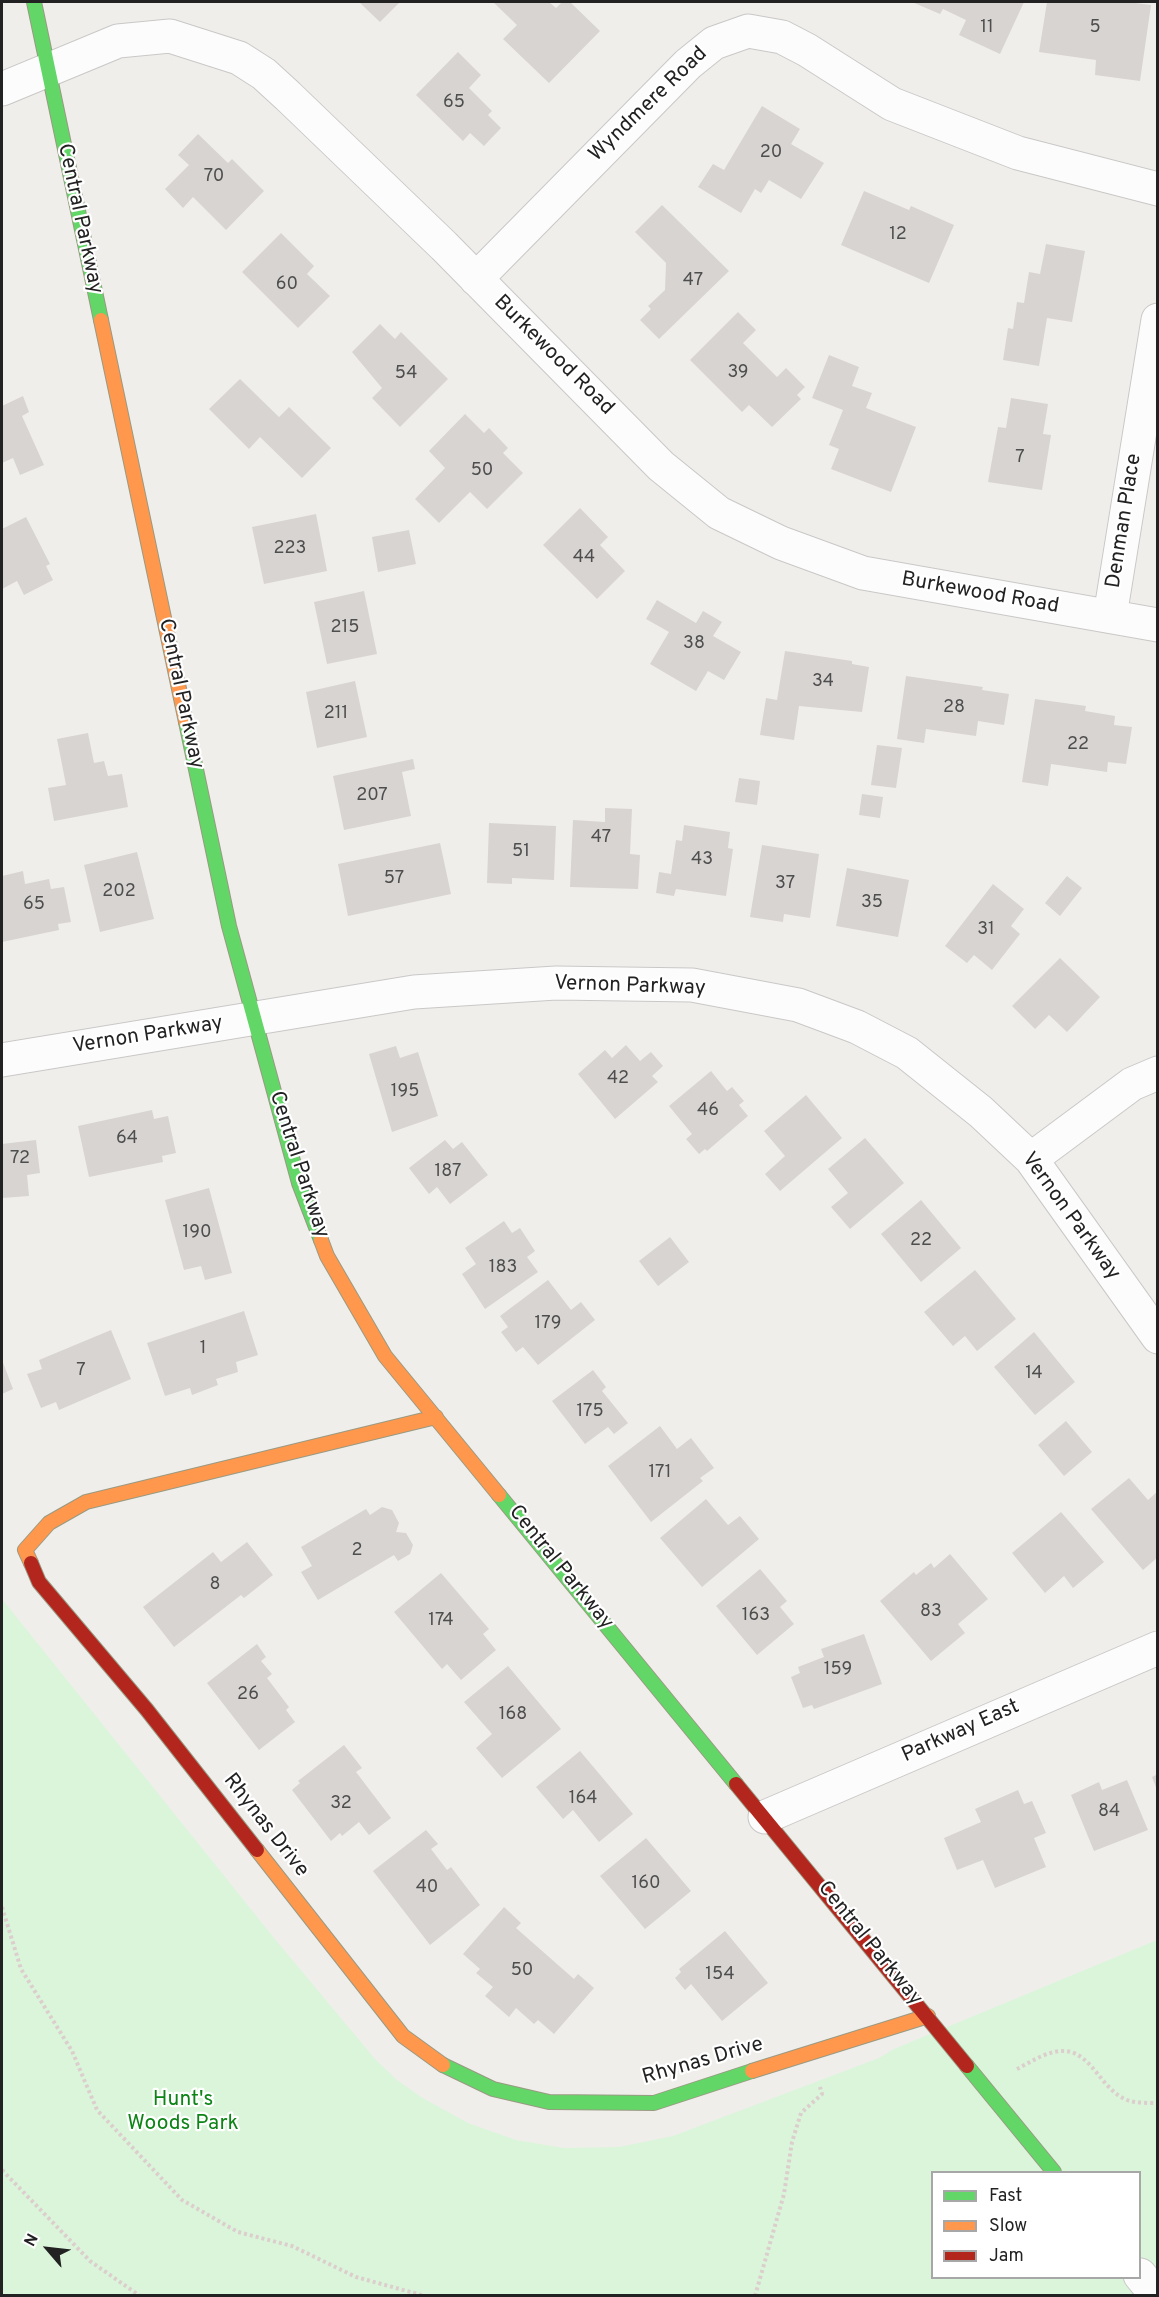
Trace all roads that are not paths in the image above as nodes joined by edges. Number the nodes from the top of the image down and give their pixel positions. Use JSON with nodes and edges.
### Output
{"nodes":[{"id":1,"x":34,"y":2,"type":"edge"},
{"id":2,"x":48,"y":71,"type":"junction"},
{"id":3,"x":2,"y":89,"type":"edge"},
{"id":4,"x":1158,"y":189,"type":"edge"},
{"id":5,"x":476,"y":279,"type":"junction"},
{"id":6,"x":1158,"y":320,"type":"edge"},
{"id":7,"x":1110,"y":616,"type":"junction"},
{"id":8,"x":1158,"y":625,"type":"edge"},
{"id":9,"x":254,"y":1018,"type":"junction"},
{"id":10,"x":2,"y":1060,"type":"edge"},
{"id":11,"x":1158,"y":1073,"type":"edge"},
{"id":12,"x":1031,"y":1158,"type":"junction"},
{"id":13,"x":1158,"y":1337,"type":"edge"},
{"id":14,"x":436,"y":1417,"type":"junction"},
{"id":15,"x":1158,"y":1648,"type":"edge"},
{"id":16,"x":765,"y":1817,"type":"junction"},
{"id":17,"x":928,"y":2016,"type":"junction"},
{"id":18,"x":1053,"y":2171,"type":"edge"},
{"id":19,"x":1141,"y":2276,"type":"edge"},
{"id":20,"x":1157,"y":2295,"type":"edge"}],
"edges":[{"from":1,"to":2,"type":"street","name":"Central Parkway"},
{"from":2,"to":3,"type":"street","name":"Burkewood Road"},
{"from":2,"to":5,"type":"street","name":"Burkewood Road"},
{"from":2,"to":9,"type":"street","name":"Central Parkway"},
{"from":4,"to":5,"type":"street","name":"Wyndmere Road"},
{"from":5,"to":7,"type":"street","name":"Burkewood Road"},
{"from":6,"to":7,"type":"street","name":"Denman Place"},
{"from":7,"to":8,"type":"street","name":"Burkewood Road"},
{"from":9,"to":10,"type":"street","name":"Vernon Parkway"},
{"from":9,"to":12,"type":"street","name":"Vernon Parkway"},
{"from":9,"to":14,"type":"street","name":"Central Parkway"},
{"from":11,"to":12,"type":"street"},
{"from":12,"to":13,"type":"street","name":"Vernon Parkway"},
{"from":14,"to":16,"type":"street","name":"Central Parkway"},
{"from":14,"to":17,"type":"street","name":"Rhynas Drive"},
{"from":15,"to":16,"type":"street","name":"Parkway East"},
{"from":16,"to":17,"type":"street","name":"Central Parkway"},
{"from":17,"to":18,"type":"street","name":"Central Parkway"},
{"from":19,"to":20,"type":"street"}]}
